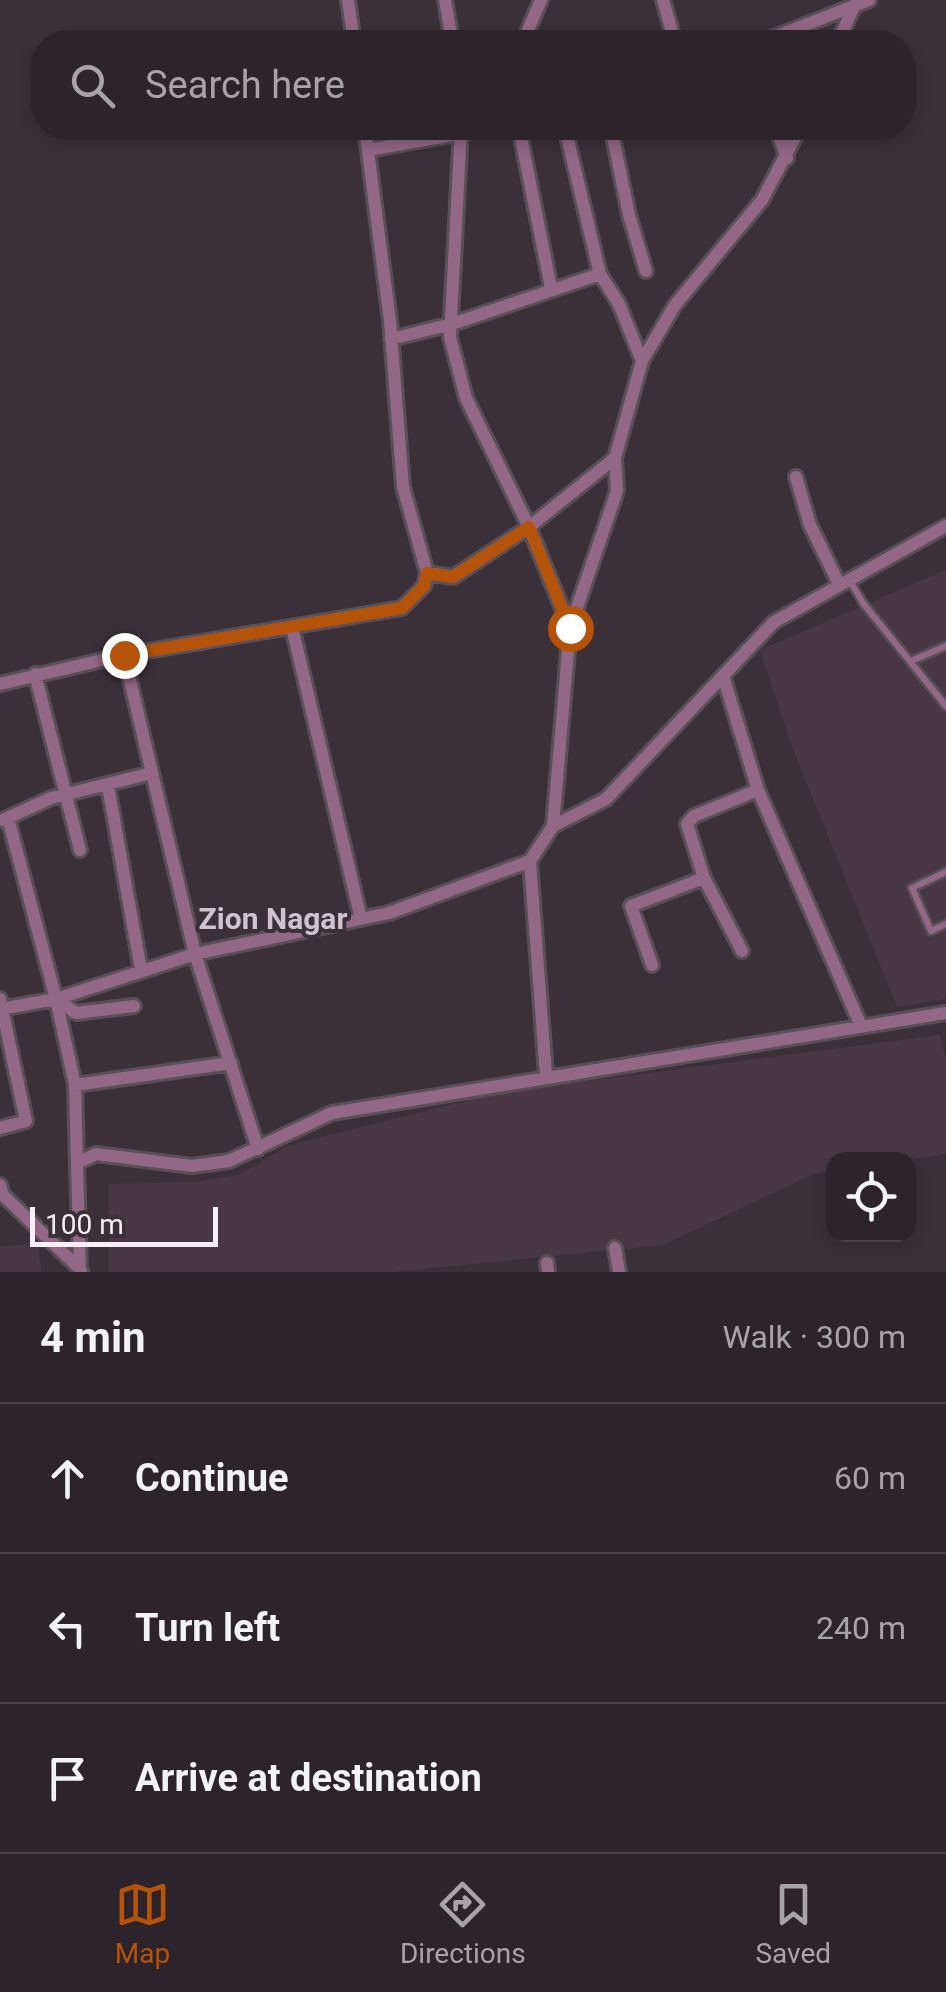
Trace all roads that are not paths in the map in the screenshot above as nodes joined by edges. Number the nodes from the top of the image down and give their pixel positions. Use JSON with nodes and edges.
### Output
{"nodes":[{"id":1,"x":348,"y":0,"type":"edge"},
{"id":2,"x":445,"y":0,"type":"edge"},
{"id":3,"x":542,"y":0,"type":"edge"},
{"id":4,"x":662,"y":0,"type":"edge"},
{"id":5,"x":870,"y":0,"type":"edge"},
{"id":6,"x":856,"y":2,"type":"edge"},
{"id":7,"x":352,"y":30,"type":"edge"},
{"id":8,"x":449,"y":30,"type":"edge"},
{"id":9,"x":528,"y":30,"type":"edge"},
{"id":10,"x":671,"y":30,"type":"edge"},
{"id":11,"x":790,"y":30,"type":"edge"},
{"id":12,"x":843,"y":30,"type":"edge"},
{"id":13,"x":367,"y":140,"type":"edge"},
{"id":14,"x":414,"y":140,"type":"edge"},
{"id":15,"x":461,"y":140,"type":"edge"},
{"id":16,"x":520,"y":140,"type":"edge"},
{"id":17,"x":568,"y":140,"type":"edge"},
{"id":18,"x":613,"y":140,"type":"edge"},
{"id":19,"x":780,"y":140,"type":"edge"},
{"id":20,"x":795,"y":140,"type":"edge"},
{"id":21,"x":368,"y":150,"type":"junction"},
{"id":22,"x":787,"y":158,"type":"junction"},
{"id":23,"x":646,"y":271,"type":"dead end"},
{"id":24,"x":600,"y":274,"type":"junction"},
{"id":25,"x":551,"y":288,"type":"junction"},
{"id":26,"x":452,"y":324,"type":"junction"},
{"id":27,"x":391,"y":338,"type":"junction"},
{"id":28,"x":642,"y":361,"type":"junction"},
{"id":29,"x":615,"y":458,"type":"junction"},
{"id":30,"x":796,"y":477,"type":"dead end"},
{"id":31,"x":946,"y":526,"type":"edge"},
{"id":32,"x":529,"y":527,"type":"junction"},
{"id":33,"x":427,"y":573,"type":"junction"},
{"id":34,"x":844,"y":581,"type":"junction"},
{"id":35,"x":292,"y":626,"type":"junction"},
{"id":36,"x":570,"y":628,"type":"junction"},
{"id":37,"x":946,"y":646,"type":"edge"},
{"id":38,"x":124,"y":655,"type":"junction"},
{"id":39,"x":911,"y":661,"type":"junction"},
{"id":40,"x":35,"y":674,"type":"junction"},
{"id":41,"x":723,"y":676,"type":"junction"},
{"id":42,"x":0,"y":684,"type":"edge"},
{"id":43,"x":946,"y":706,"type":"edge"},
{"id":44,"x":152,"y":773,"type":"junction"},
{"id":45,"x":108,"y":786,"type":"junction"},
{"id":46,"x":758,"y":790,"type":"junction"},
{"id":47,"x":66,"y":796,"type":"junction"},
{"id":48,"x":4,"y":820,"type":"edge"},
{"id":49,"x":553,"y":826,"type":"junction"},
{"id":50,"x":80,"y":850,"type":"dead end"},
{"id":51,"x":530,"y":861,"type":"junction"},
{"id":52,"x":946,"y":872,"type":"edge"},
{"id":53,"x":704,"y":878,"type":"junction"},
{"id":54,"x":361,"y":919,"type":"junction"},
{"id":55,"x":946,"y":924,"type":"edge"},
{"id":56,"x":742,"y":951,"type":"dead end"},
{"id":57,"x":195,"y":954,"type":"junction"},
{"id":58,"x":652,"y":966,"type":"dead end"},
{"id":59,"x":140,"y":970,"type":"junction"},
{"id":60,"x":56,"y":999,"type":"junction"},
{"id":61,"x":1,"y":1006,"type":"edge"},
{"id":62,"x":134,"y":1006,"type":"dead end"},
{"id":63,"x":946,"y":1012,"type":"edge"},
{"id":64,"x":861,"y":1026,"type":"junction"},
{"id":65,"x":230,"y":1063,"type":"junction"},
{"id":66,"x":546,"y":1075,"type":"junction"},
{"id":67,"x":75,"y":1085,"type":"junction"},
{"id":68,"x":0,"y":1128,"type":"edge"},
{"id":69,"x":258,"y":1148,"type":"junction"},
{"id":70,"x":77,"y":1163,"type":"junction"},
{"id":71,"x":0,"y":1185,"type":"edge"},
{"id":72,"x":615,"y":1248,"type":"dead end"},
{"id":73,"x":80,"y":1271,"type":"edge"},
{"id":74,"x":618,"y":1272,"type":"edge"}],
"edges":[{"from":1,"to":7,"type":"street"},
{"from":2,"to":8,"type":"street"},
{"from":3,"to":9,"type":"street"},
{"from":4,"to":10,"type":"street"},
{"from":5,"to":6,"type":"street"},
{"from":6,"to":11,"type":"street"},
{"from":6,"to":12,"type":"street"},
{"from":13,"to":21,"type":"street"},
{"from":14,"to":21,"type":"street"},
{"from":15,"to":26,"type":"street"},
{"from":16,"to":25,"type":"street"},
{"from":17,"to":24,"type":"street"},
{"from":18,"to":23,"type":"street"},
{"from":19,"to":22,"type":"street"},
{"from":20,"to":22,"type":"street"},
{"from":21,"to":27,"type":"street"},
{"from":22,"to":28,"type":"street"},
{"from":24,"to":25,"type":"street"},
{"from":24,"to":28,"type":"street"},
{"from":25,"to":26,"type":"street"},
{"from":26,"to":27,"type":"street"},
{"from":26,"to":32,"type":"street"},
{"from":27,"to":33,"type":"street"},
{"from":28,"to":29,"type":"street"},
{"from":29,"to":32,"type":"street"},
{"from":29,"to":36,"type":"street"},
{"from":30,"to":34,"type":"street"},
{"from":31,"to":34,"type":"street"},
{"from":32,"to":33,"type":"street"},
{"from":32,"to":36,"type":"street"},
{"from":33,"to":35,"type":"street"},
{"from":34,"to":39,"type":"lane"},
{"from":34,"to":41,"type":"street"},
{"from":35,"to":38,"type":"street"},
{"from":35,"to":54,"type":"street"},
{"from":36,"to":49,"type":"street"},
{"from":37,"to":39,"type":"lane"},
{"from":38,"to":40,"type":"street"},
{"from":38,"to":44,"type":"street"},
{"from":39,"to":43,"type":"lane"},
{"from":40,"to":42,"type":"street"},
{"from":40,"to":47,"type":"street"},
{"from":41,"to":46,"type":"street"},
{"from":41,"to":49,"type":"street"},
{"from":44,"to":45,"type":"street"},
{"from":44,"to":57,"type":"street"},
{"from":45,"to":47,"type":"street"},
{"from":45,"to":59,"type":"street"},
{"from":46,"to":53,"type":"street"},
{"from":46,"to":64,"type":"street"},
{"from":47,"to":48,"type":"street"},
{"from":47,"to":50,"type":"street"},
{"from":48,"to":60,"type":"street"},
{"from":49,"to":51,"type":"street"},
{"from":51,"to":54,"type":"street"},
{"from":51,"to":66,"type":"street"},
{"from":52,"to":55,"type":"lane"},
{"from":53,"to":56,"type":"street"},
{"from":53,"to":58,"type":"street"},
{"from":54,"to":57,"type":"street"},
{"from":57,"to":59,"type":"street"},
{"from":57,"to":65,"type":"street"},
{"from":59,"to":60,"type":"street"},
{"from":60,"to":61,"type":"street"},
{"from":60,"to":62,"type":"street"},
{"from":60,"to":67,"type":"street"},
{"from":61,"to":68,"type":"street"},
{"from":63,"to":64,"type":"street"},
{"from":64,"to":66,"type":"street"},
{"from":65,"to":67,"type":"street"},
{"from":65,"to":69,"type":"street"},
{"from":66,"to":69,"type":"street"},
{"from":67,"to":70,"type":"street"},
{"from":69,"to":70,"type":"street"},
{"from":70,"to":73,"type":"street"},
{"from":71,"to":73,"type":"street"},
{"from":72,"to":74,"type":"street"}]}
